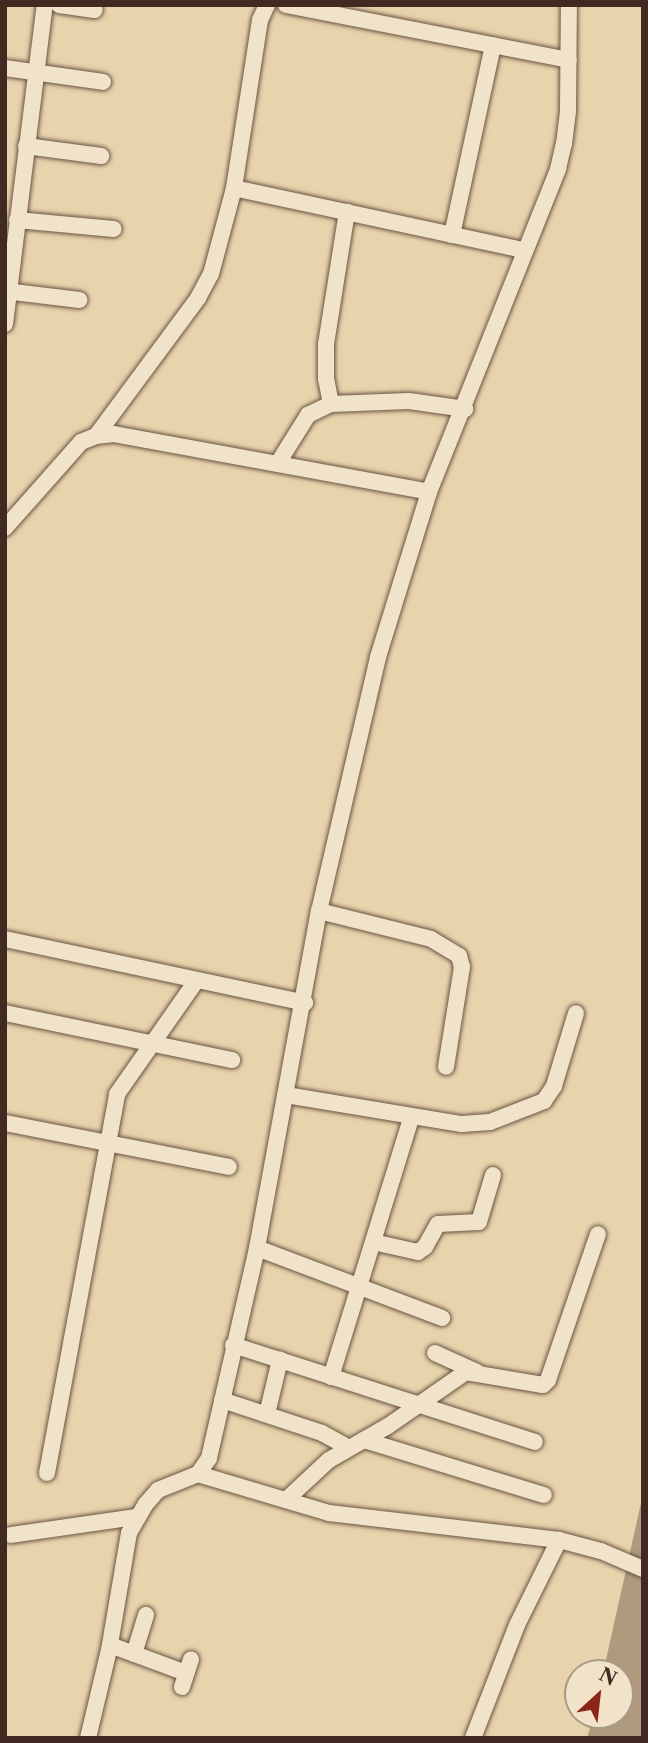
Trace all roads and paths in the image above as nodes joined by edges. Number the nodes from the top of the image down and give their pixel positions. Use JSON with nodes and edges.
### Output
{"nodes":[{"id":1,"x":45,"y":5,"type":"edge"},
{"id":2,"x":59,"y":5,"type":"edge"},
{"id":3,"x":268,"y":5,"type":"edge"},
{"id":4,"x":286,"y":5,"type":"edge"},
{"id":5,"x":569,"y":5,"type":"edge"},
{"id":6,"x":95,"y":10,"type":"dead end"},
{"id":7,"x":493,"y":45,"type":"junction"},
{"id":8,"x":569,"y":60,"type":"junction"},
{"id":9,"x":5,"y":68,"type":"edge"},
{"id":10,"x":35,"y":73,"type":"junction"},
{"id":11,"x":103,"y":82,"type":"dead end"},
{"id":12,"x":26,"y":146,"type":"junction"},
{"id":13,"x":102,"y":156,"type":"dead end"},
{"id":14,"x":234,"y":188,"type":"junction"},
{"id":15,"x":347,"y":212,"type":"junction"},
{"id":16,"x":17,"y":220,"type":"junction"},
{"id":17,"x":114,"y":229,"type":"dead end"},
{"id":18,"x":452,"y":235,"type":"junction"},
{"id":19,"x":523,"y":250,"type":"junction"},
{"id":20,"x":7,"y":291,"type":"edge"},
{"id":21,"x":79,"y":300,"type":"dead end"},
{"id":22,"x":5,"y":324,"type":"edge"},
{"id":23,"x":331,"y":404,"type":"junction"},
{"id":24,"x":465,"y":409,"type":"junction"},
{"id":25,"x":96,"y":436,"type":"junction"},
{"id":26,"x":278,"y":463,"type":"junction"},
{"id":27,"x":429,"y":492,"type":"junction"},
{"id":28,"x":5,"y":528,"type":"edge"},
{"id":29,"x":319,"y":911,"type":"junction"},
{"id":30,"x":5,"y":939,"type":"edge"},
{"id":31,"x":195,"y":981,"type":"junction"},
{"id":32,"x":305,"y":1003,"type":"junction"},
{"id":33,"x":5,"y":1013,"type":"edge"},
{"id":34,"x":576,"y":1013,"type":"dead end"},
{"id":35,"x":152,"y":1044,"type":"junction"},
{"id":36,"x":232,"y":1060,"type":"dead end"},
{"id":37,"x":446,"y":1067,"type":"dead end"},
{"id":38,"x":286,"y":1095,"type":"junction"},
{"id":39,"x":412,"y":1116,"type":"junction"},
{"id":40,"x":5,"y":1123,"type":"edge"},
{"id":41,"x":108,"y":1143,"type":"junction"},
{"id":42,"x":229,"y":1167,"type":"dead end"},
{"id":43,"x":493,"y":1175,"type":"dead end"},
{"id":44,"x":598,"y":1234,"type":"dead end"},
{"id":45,"x":373,"y":1242,"type":"junction"},
{"id":46,"x":257,"y":1248,"type":"junction"},
{"id":47,"x":360,"y":1285,"type":"junction"},
{"id":48,"x":442,"y":1318,"type":"dead end"},
{"id":49,"x":233,"y":1345,"type":"junction"},
{"id":50,"x":435,"y":1353,"type":"dead end"},
{"id":51,"x":281,"y":1360,"type":"junction"},
{"id":52,"x":477,"y":1372,"type":"junction"},
{"id":53,"x":331,"y":1377,"type":"junction"},
{"id":54,"x":222,"y":1400,"type":"junction"},
{"id":55,"x":417,"y":1405,"type":"junction"},
{"id":56,"x":267,"y":1414,"type":"junction"},
{"id":57,"x":364,"y":1440,"type":"junction"},
{"id":58,"x":535,"y":1442,"type":"dead end"},
{"id":59,"x":347,"y":1447,"type":"junction"},
{"id":60,"x":47,"y":1473,"type":"dead end"},
{"id":61,"x":198,"y":1474,"type":"junction"},
{"id":62,"x":544,"y":1495,"type":"dead end"},
{"id":63,"x":287,"y":1499,"type":"junction"},
{"id":64,"x":136,"y":1517,"type":"junction"},
{"id":65,"x":11,"y":1535,"type":"dead end"},
{"id":66,"x":559,"y":1540,"type":"junction"},
{"id":67,"x":643,"y":1569,"type":"edge"},
{"id":68,"x":146,"y":1615,"type":"dead end"},
{"id":69,"x":110,"y":1645,"type":"junction"},
{"id":70,"x":134,"y":1654,"type":"junction"},
{"id":71,"x":186,"y":1673,"type":"dead end"},
{"id":72,"x":88,"y":1738,"type":"edge"},
{"id":73,"x":473,"y":1738,"type":"edge"}],
"edges":[{"from":1,"to":10,"type":"street"},
{"from":2,"to":6,"type":"street"},
{"from":3,"to":14,"type":"street"},
{"from":4,"to":7,"type":"street"},
{"from":5,"to":8,"type":"street"},
{"from":7,"to":8,"type":"street"},
{"from":7,"to":18,"type":"street"},
{"from":8,"to":19,"type":"street"},
{"from":9,"to":10,"type":"street"},
{"from":10,"to":11,"type":"street"},
{"from":10,"to":12,"type":"street"},
{"from":12,"to":13,"type":"street"},
{"from":12,"to":16,"type":"street"},
{"from":14,"to":15,"type":"street"},
{"from":14,"to":25,"type":"street"},
{"from":15,"to":18,"type":"street"},
{"from":15,"to":23,"type":"street"},
{"from":16,"to":17,"type":"street"},
{"from":16,"to":20,"type":"street"},
{"from":18,"to":19,"type":"street"},
{"from":19,"to":24,"type":"street"},
{"from":20,"to":21,"type":"street"},
{"from":20,"to":22,"type":"street"},
{"from":23,"to":24,"type":"street"},
{"from":23,"to":26,"type":"street"},
{"from":24,"to":27,"type":"street"},
{"from":25,"to":26,"type":"street"},
{"from":25,"to":28,"type":"street"},
{"from":26,"to":27,"type":"street"},
{"from":27,"to":29,"type":"street"},
{"from":29,"to":32,"type":"street"},
{"from":29,"to":37,"type":"street"},
{"from":30,"to":31,"type":"street"},
{"from":31,"to":32,"type":"street"},
{"from":31,"to":35,"type":"street"},
{"from":32,"to":38,"type":"street"},
{"from":33,"to":35,"type":"street"},
{"from":34,"to":39,"type":"street"},
{"from":35,"to":36,"type":"street"},
{"from":35,"to":41,"type":"street"},
{"from":38,"to":39,"type":"street"},
{"from":38,"to":46,"type":"street"},
{"from":39,"to":45,"type":"street"},
{"from":40,"to":41,"type":"street"},
{"from":41,"to":42,"type":"street"},
{"from":41,"to":60,"type":"street"},
{"from":43,"to":45,"type":"street"},
{"from":44,"to":52,"type":"street"},
{"from":45,"to":47,"type":"street"},
{"from":46,"to":47,"type":"street"},
{"from":46,"to":49,"type":"street"},
{"from":47,"to":48,"type":"street"},
{"from":47,"to":53,"type":"street"},
{"from":49,"to":51,"type":"street"},
{"from":49,"to":54,"type":"street"},
{"from":50,"to":52,"type":"street"},
{"from":51,"to":53,"type":"street"},
{"from":51,"to":56,"type":"street"},
{"from":52,"to":55,"type":"street"},
{"from":53,"to":55,"type":"street"},
{"from":54,"to":56,"type":"street"},
{"from":54,"to":61,"type":"street"},
{"from":55,"to":57,"type":"street"},
{"from":55,"to":58,"type":"street"},
{"from":56,"to":59,"type":"street"},
{"from":57,"to":59,"type":"street"},
{"from":57,"to":62,"type":"street"},
{"from":59,"to":63,"type":"street"},
{"from":61,"to":63,"type":"street"},
{"from":61,"to":64,"type":"street"},
{"from":63,"to":66,"type":"street"},
{"from":64,"to":65,"type":"street"},
{"from":64,"to":69,"type":"street"},
{"from":66,"to":67,"type":"street"},
{"from":66,"to":73,"type":"street"},
{"from":68,"to":70,"type":"street"},
{"from":69,"to":70,"type":"street"},
{"from":69,"to":72,"type":"street"},
{"from":70,"to":71,"type":"street"}]}
